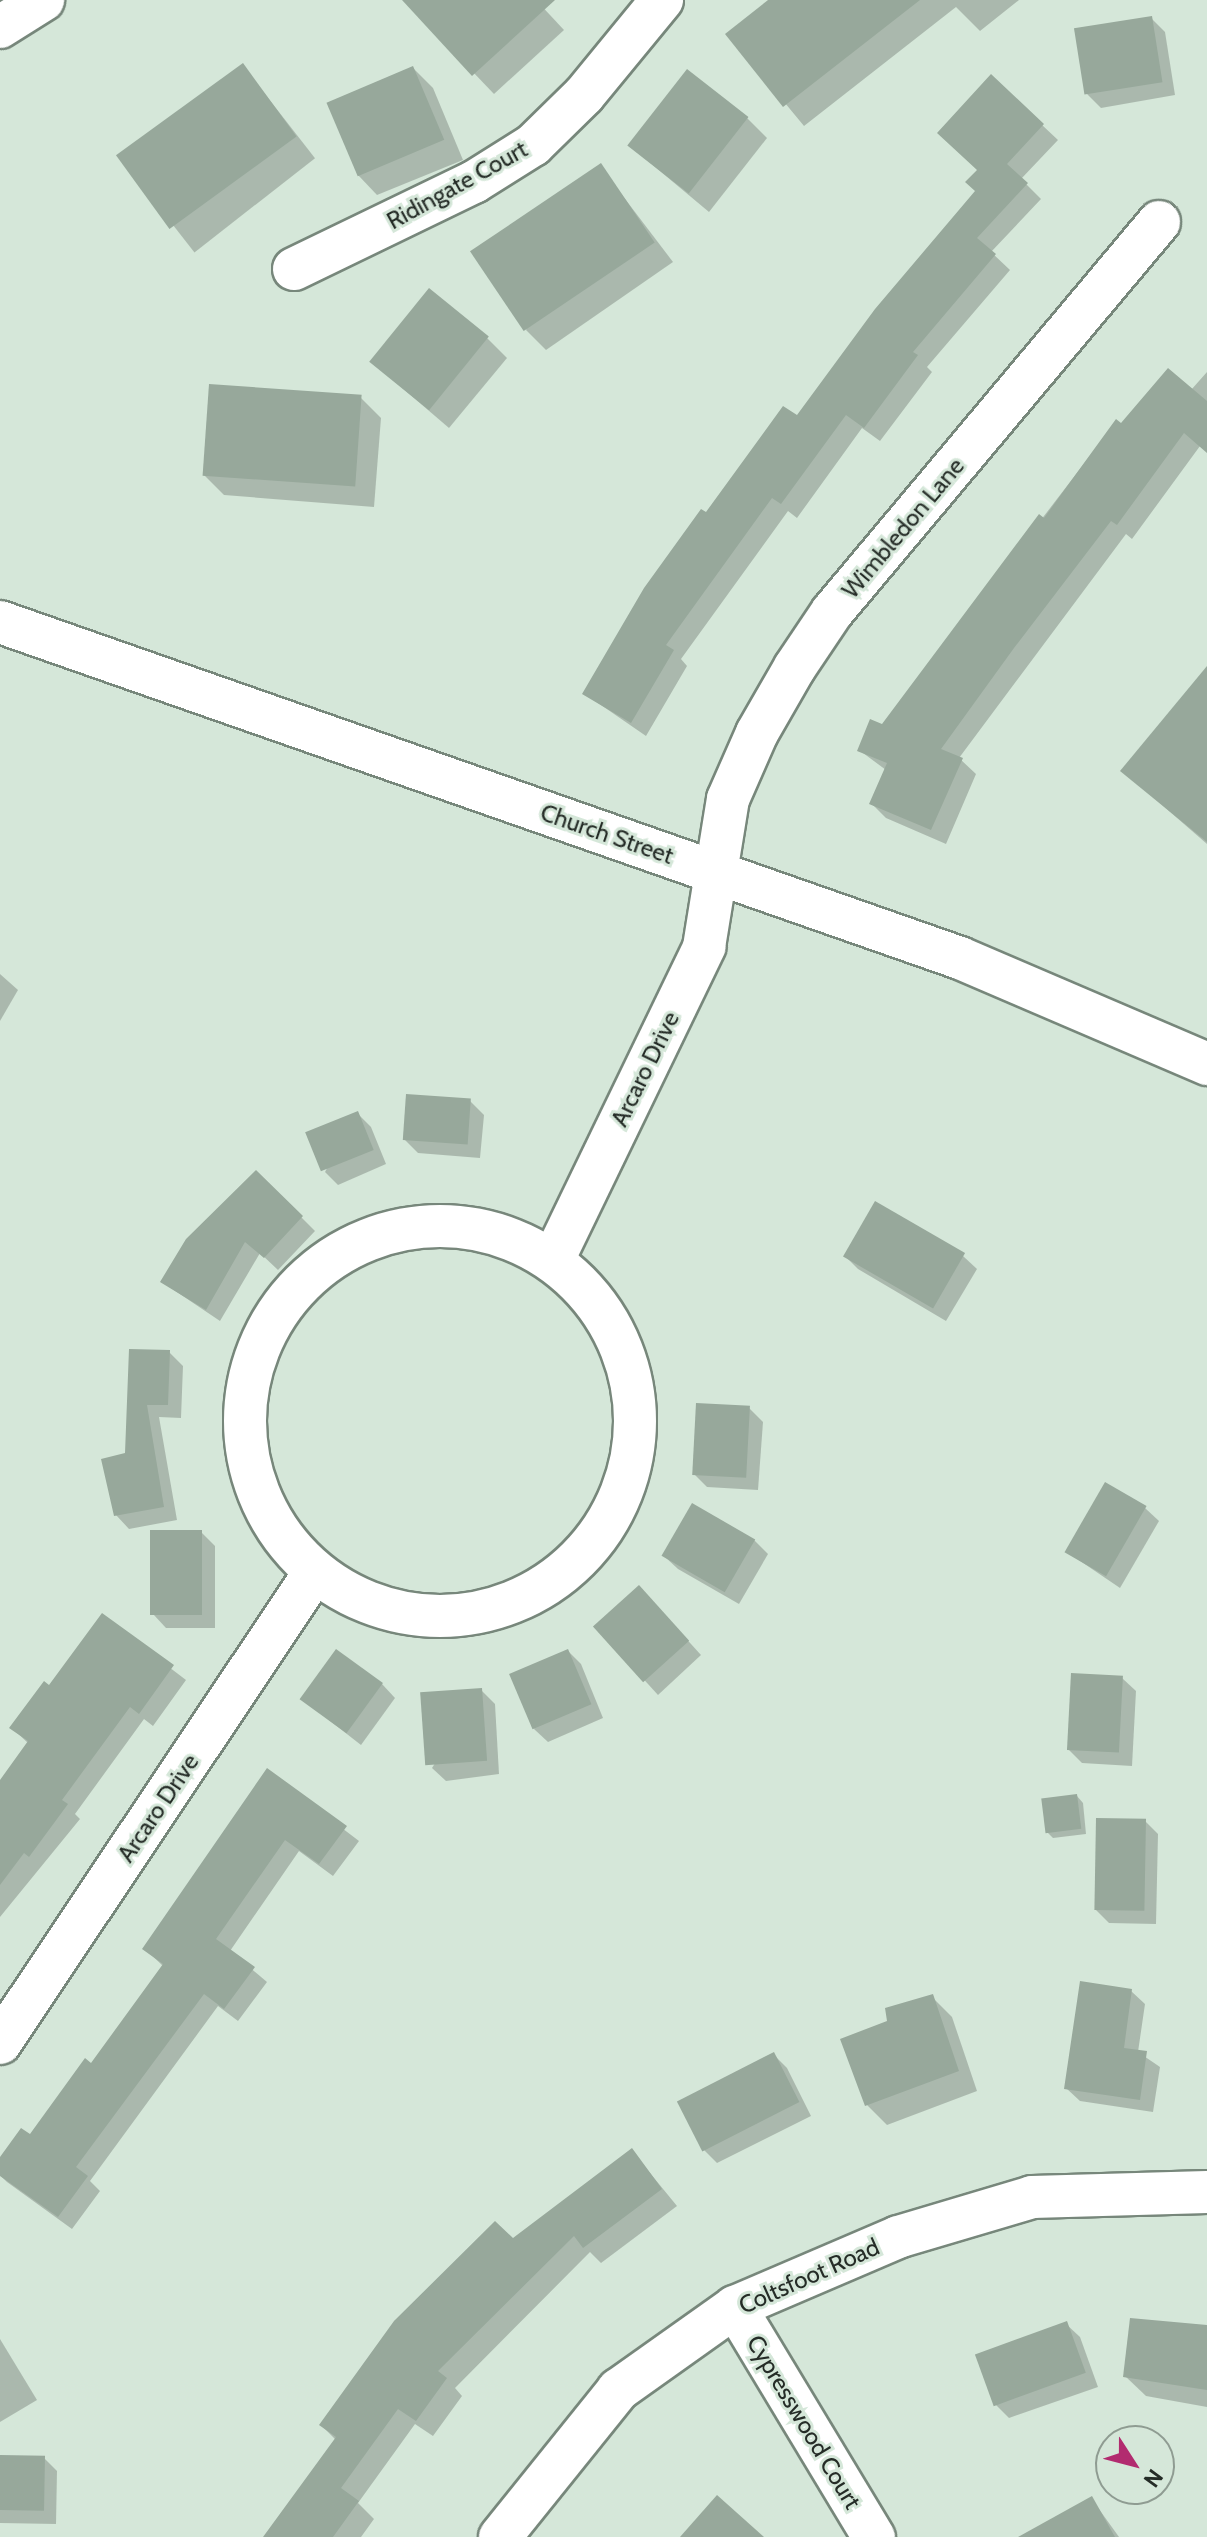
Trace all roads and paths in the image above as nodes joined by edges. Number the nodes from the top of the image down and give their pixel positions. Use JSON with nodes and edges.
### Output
{"nodes":[{"id":1,"x":43,"y":0,"type":"edge"},
{"id":2,"x":641,"y":7,"type":"edge"},
{"id":3,"x":0,"y":27,"type":"edge"},
{"id":4,"x":1159,"y":222,"type":"dead end"},
{"id":5,"x":294,"y":269,"type":"dead end"},
{"id":6,"x":0,"y":622,"type":"edge"},
{"id":7,"x":717,"y":872,"type":"junction"},
{"id":8,"x":1207,"y":1064,"type":"edge"},
{"id":9,"x":553,"y":1260,"type":"junction"},
{"id":10,"x":315,"y":1572,"type":"junction"},
{"id":11,"x":0,"y":2043,"type":"edge"},
{"id":12,"x":1207,"y":2192,"type":"edge"},
{"id":13,"x":735,"y":2307,"type":"junction"},
{"id":14,"x":500,"y":2537,"type":"edge"},
{"id":15,"x":874,"y":2537,"type":"edge"}],
"edges":[{"from":1,"to":3,"type":"street"},
{"from":2,"to":5,"type":"street","name":"Ridingate Court"},
{"from":4,"to":7,"type":"street","name":"Wimbledon Lane"},
{"from":6,"to":7,"type":"street","name":"Church Street"},
{"from":7,"to":8,"type":"street","name":"Church Street"},
{"from":7,"to":9,"type":"street","name":"Arcaro Drive"},
{"from":9,"to":10,"type":"street"},
{"from":9,"to":10,"type":"street"},
{"from":10,"to":11,"type":"street","name":"Arcaro Drive"},
{"from":12,"to":13,"type":"street","name":"Coltsfoot Road"},
{"from":13,"to":14,"type":"street","name":"Coltsfoot Road"},
{"from":13,"to":15,"type":"street","name":"Cypresswood Court"}]}
